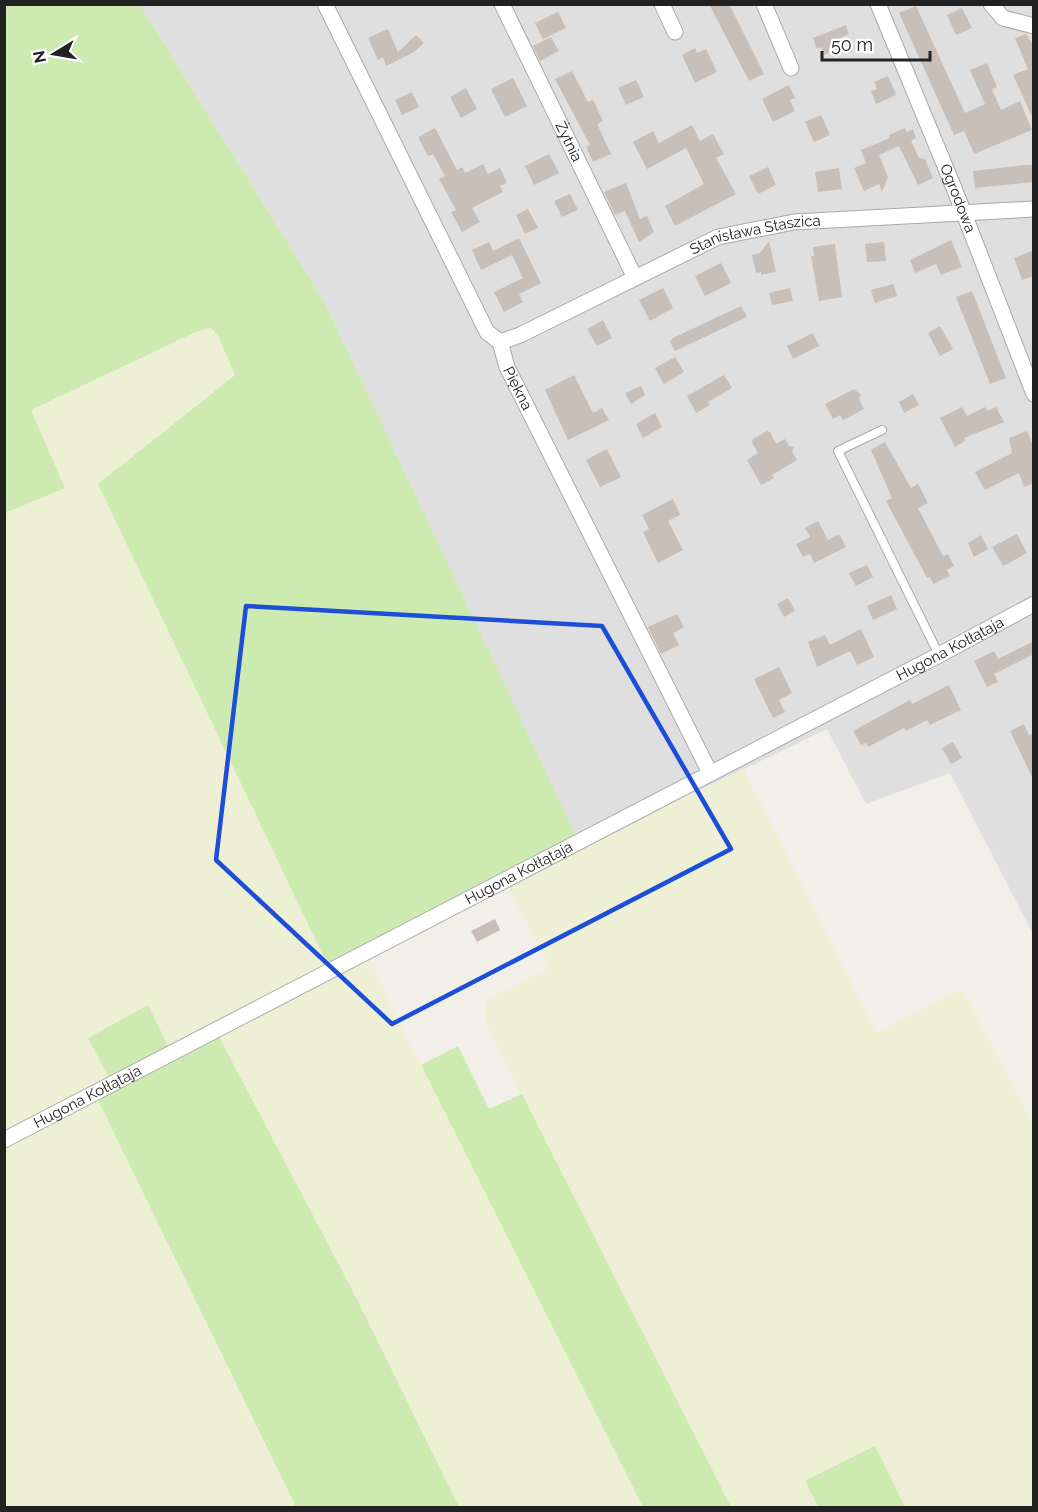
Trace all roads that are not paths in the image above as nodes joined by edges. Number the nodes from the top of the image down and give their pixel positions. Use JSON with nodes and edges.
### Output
{"nodes":[{"id":1,"x":325,"y":4,"type":"edge"},
{"id":2,"x":502,"y":4,"type":"edge"},
{"id":3,"x":663,"y":4,"type":"edge"},
{"id":4,"x":764,"y":4,"type":"edge"},
{"id":5,"x":878,"y":4,"type":"edge"},
{"id":6,"x":991,"y":4,"type":"edge"},
{"id":7,"x":1034,"y":26,"type":"edge"},
{"id":8,"x":675,"y":32,"type":"dead end"},
{"id":9,"x":791,"y":68,"type":"dead end"},
{"id":10,"x":1034,"y":209,"type":"edge"},
{"id":11,"x":963,"y":212,"type":"junction"},
{"id":12,"x":635,"y":278,"type":"junction"},
{"id":13,"x":500,"y":342,"type":"junction"},
{"id":14,"x":1034,"y":394,"type":"edge"},
{"id":15,"x":882,"y":430,"type":"dead end"},
{"id":16,"x":1034,"y":604,"type":"edge"},
{"id":17,"x":939,"y":655,"type":"junction"},
{"id":18,"x":710,"y":773,"type":"junction"},
{"id":19,"x":4,"y":1140,"type":"edge"}],
"edges":[{"from":1,"to":13,"type":"street","name":"Piękna"},
{"from":2,"to":12,"type":"street","name":"Żytnia"},
{"from":3,"to":8,"type":"street"},
{"from":4,"to":9,"type":"street"},
{"from":5,"to":11,"type":"street","name":"Ogrodowa"},
{"from":6,"to":7,"type":"street"},
{"from":10,"to":11,"type":"street","name":"Stanisława Staszica"},
{"from":11,"to":12,"type":"street","name":"Stanisława Staszica"},
{"from":11,"to":14,"type":"street","name":"Ogrodowa"},
{"from":12,"to":13,"type":"street","name":"Stanisława Staszica"},
{"from":13,"to":18,"type":"street","name":"Piękna"},
{"from":15,"to":17,"type":"lane"},
{"from":16,"to":17,"type":"street","name":"Hugona Kołłątaja"},
{"from":17,"to":18,"type":"street","name":"Hugona Kołłątaja"},
{"from":18,"to":19,"type":"street","name":"Hugona Kołłątaja"}]}
